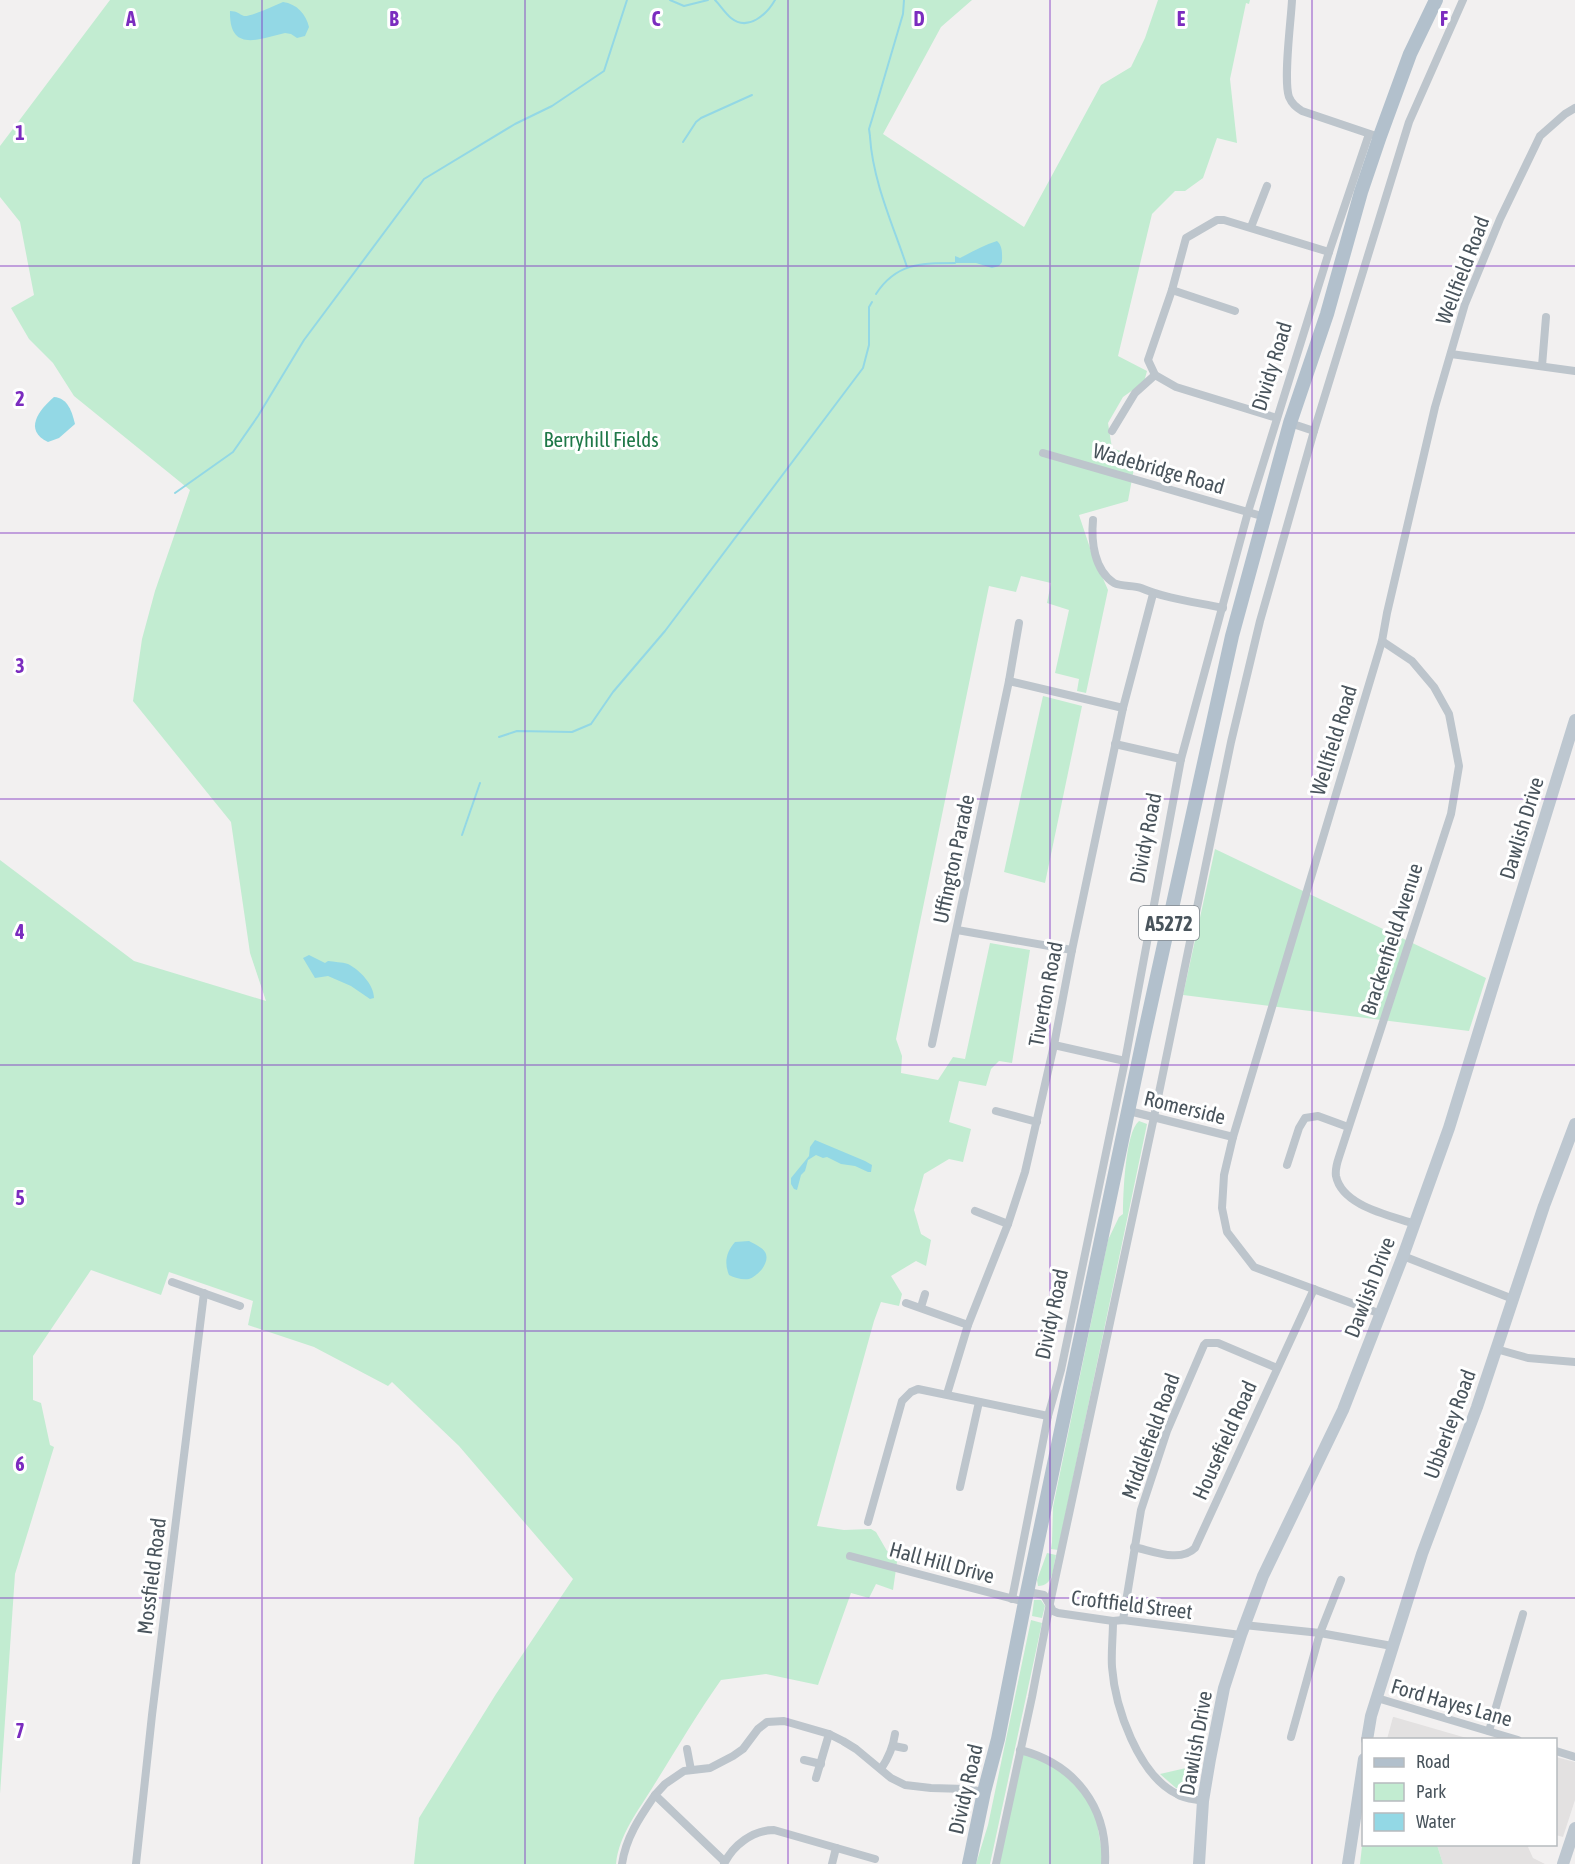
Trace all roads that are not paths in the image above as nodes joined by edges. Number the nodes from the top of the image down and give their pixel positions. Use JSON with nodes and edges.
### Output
{"nodes":[{"id":1,"x":1292,"y":0,"type":"edge"},
{"id":2,"x":1436,"y":0,"type":"edge"},
{"id":3,"x":1463,"y":0,"type":"edge"},
{"id":4,"x":1575,"y":108,"type":"edge"},
{"id":5,"x":1374,"y":135,"type":"junction"},
{"id":6,"x":1267,"y":186,"type":"dead end"},
{"id":7,"x":1251,"y":227,"type":"junction"},
{"id":8,"x":1329,"y":252,"type":"junction"},
{"id":9,"x":1172,"y":290,"type":"junction"},
{"id":10,"x":1235,"y":310,"type":"dead end"},
{"id":11,"x":1546,"y":316,"type":"dead end"},
{"id":12,"x":1451,"y":354,"type":"junction"},
{"id":13,"x":1542,"y":366,"type":"junction"},
{"id":14,"x":1575,"y":371,"type":"edge"},
{"id":15,"x":1155,"y":375,"type":"junction"},
{"id":16,"x":1283,"y":420,"type":"junction"},
{"id":17,"x":1112,"y":431,"type":"dead end"},
{"id":18,"x":1314,"y":431,"type":"junction"},
{"id":19,"x":1043,"y":453,"type":"dead end"},
{"id":20,"x":1248,"y":512,"type":"junction"},
{"id":21,"x":1265,"y":517,"type":"junction"},
{"id":22,"x":1094,"y":520,"type":"dead end"},
{"id":23,"x":1153,"y":594,"type":"junction"},
{"id":24,"x":1223,"y":608,"type":"junction"},
{"id":25,"x":1019,"y":623,"type":"dead end"},
{"id":26,"x":1382,"y":641,"type":"junction"},
{"id":27,"x":1010,"y":681,"type":"junction"},
{"id":28,"x":1123,"y":708,"type":"junction"},
{"id":29,"x":1575,"y":722,"type":"edge"},
{"id":30,"x":1115,"y":744,"type":"junction"},
{"id":31,"x":1181,"y":759,"type":"junction"},
{"id":32,"x":957,"y":930,"type":"junction"},
{"id":33,"x":1072,"y":950,"type":"junction"},
{"id":34,"x":932,"y":1044,"type":"dead end"},
{"id":35,"x":1054,"y":1045,"type":"junction"},
{"id":36,"x":1125,"y":1061,"type":"junction"},
{"id":37,"x":996,"y":1111,"type":"dead end"},
{"id":38,"x":1129,"y":1112,"type":"junction"},
{"id":39,"x":1154,"y":1117,"type":"junction"},
{"id":40,"x":1037,"y":1122,"type":"junction"},
{"id":41,"x":1575,"y":1124,"type":"edge"},
{"id":42,"x":1348,"y":1127,"type":"junction"},
{"id":43,"x":1233,"y":1137,"type":"junction"},
{"id":44,"x":1287,"y":1165,"type":"dead end"},
{"id":45,"x":975,"y":1211,"type":"dead end"},
{"id":46,"x":1008,"y":1224,"type":"junction"},
{"id":47,"x":1414,"y":1224,"type":"junction"},
{"id":48,"x":1403,"y":1256,"type":"junction"},
{"id":49,"x":172,"y":1282,"type":"dead end"},
{"id":50,"x":1314,"y":1289,"type":"junction"},
{"id":51,"x":204,"y":1293,"type":"junction"},
{"id":52,"x":925,"y":1294,"type":"dead end"},
{"id":53,"x":1513,"y":1299,"type":"junction"},
{"id":54,"x":906,"y":1303,"type":"dead end"},
{"id":55,"x":240,"y":1306,"type":"dead end"},
{"id":56,"x":921,"y":1307,"type":"junction"},
{"id":57,"x":1380,"y":1314,"type":"junction"},
{"id":58,"x":968,"y":1325,"type":"junction"},
{"id":59,"x":1496,"y":1349,"type":"junction"},
{"id":60,"x":1575,"y":1362,"type":"edge"},
{"id":61,"x":1277,"y":1368,"type":"junction"},
{"id":62,"x":947,"y":1394,"type":"junction"},
{"id":63,"x":979,"y":1402,"type":"junction"},
{"id":64,"x":1048,"y":1416,"type":"junction"},
{"id":65,"x":960,"y":1487,"type":"dead end"},
{"id":66,"x":868,"y":1522,"type":"dead end"},
{"id":67,"x":1134,"y":1547,"type":"junction"},
{"id":68,"x":850,"y":1556,"type":"dead end"},
{"id":69,"x":1341,"y":1580,"type":"dead end"},
{"id":70,"x":1021,"y":1598,"type":"junction"},
{"id":71,"x":1050,"y":1603,"type":"junction"},
{"id":72,"x":1523,"y":1614,"type":"dead end"},
{"id":73,"x":1123,"y":1620,"type":"junction"},
{"id":74,"x":1113,"y":1621,"type":"junction"},
{"id":75,"x":1243,"y":1630,"type":"junction"},
{"id":76,"x":1320,"y":1633,"type":"junction"},
{"id":77,"x":1392,"y":1646,"type":"junction"},
{"id":78,"x":1377,"y":1698,"type":"junction"},
{"id":79,"x":1488,"y":1731,"type":"junction"},
{"id":80,"x":829,"y":1734,"type":"junction"},
{"id":81,"x":895,"y":1734,"type":"dead end"},
{"id":82,"x":1291,"y":1737,"type":"dead end"},
{"id":83,"x":1367,"y":1738,"type":"edge"},
{"id":84,"x":1511,"y":1738,"type":"edge"},
{"id":85,"x":894,"y":1746,"type":"junction"},
{"id":86,"x":904,"y":1748,"type":"dead end"},
{"id":87,"x":687,"y":1749,"type":"dead end"},
{"id":88,"x":1020,"y":1750,"type":"junction"},
{"id":89,"x":1557,"y":1751,"type":"edge"},
{"id":90,"x":1575,"y":1757,"type":"edge"},
{"id":91,"x":804,"y":1760,"type":"dead end"},
{"id":92,"x":821,"y":1764,"type":"junction"},
{"id":93,"x":881,"y":1769,"type":"junction"},
{"id":94,"x":691,"y":1770,"type":"junction"},
{"id":95,"x":1362,"y":1772,"type":"edge"},
{"id":96,"x":816,"y":1778,"type":"dead end"},
{"id":97,"x":984,"y":1792,"type":"junction"},
{"id":98,"x":655,"y":1795,"type":"junction"},
{"id":99,"x":1203,"y":1801,"type":"junction"},
{"id":100,"x":1575,"y":1828,"type":"edge"},
{"id":101,"x":836,"y":1848,"type":"junction"},
{"id":102,"x":878,"y":1848,"type":"dead end"},
{"id":103,"x":874,"y":1862,"type":"edge"},
{"id":104,"x":724,"y":1863,"type":"edge"},
{"id":105,"x":136,"y":1864,"type":"edge"},
{"id":106,"x":622,"y":1864,"type":"edge"},
{"id":107,"x":832,"y":1864,"type":"edge"},
{"id":108,"x":969,"y":1864,"type":"edge"},
{"id":109,"x":996,"y":1864,"type":"edge"},
{"id":110,"x":1105,"y":1864,"type":"edge"},
{"id":111,"x":1199,"y":1864,"type":"edge"},
{"id":112,"x":1348,"y":1864,"type":"edge"},
{"id":113,"x":1563,"y":1864,"type":"edge"}],
"edges":[{"from":1,"to":5,"type":"street"},
{"from":2,"to":5,"type":"main road","name":"Dividy Road","number":"A5272"},
{"from":3,"to":18,"type":"street"},
{"from":4,"to":12,"type":"street","name":"Wellfield Road"},
{"from":5,"to":8,"type":"street","name":"Dividy Road"},
{"from":5,"to":16,"type":"main road","name":"Dividy Road","number":"A5272"},
{"from":6,"to":7,"type":"street"},
{"from":7,"to":8,"type":"street"},
{"from":7,"to":9,"type":"street"},
{"from":8,"to":16,"type":"street","name":"Dividy Road"},
{"from":9,"to":10,"type":"street"},
{"from":9,"to":15,"type":"street"},
{"from":11,"to":13,"type":"street"},
{"from":12,"to":13,"type":"street"},
{"from":12,"to":26,"type":"street","name":"Wellfield Road"},
{"from":13,"to":14,"type":"street"},
{"from":15,"to":16,"type":"street"},
{"from":15,"to":17,"type":"street"},
{"from":16,"to":18,"type":"street","name":"Dividy Road"},
{"from":16,"to":20,"type":"street","name":"Dividy Road"},
{"from":16,"to":21,"type":"main road","name":"Dividy Road","number":"A5272"},
{"from":18,"to":39,"type":"street"},
{"from":19,"to":20,"type":"street","name":"Wadebridge Road"},
{"from":20,"to":21,"type":"street","name":"Wadebridge Road"},
{"from":20,"to":24,"type":"street","name":"Dividy Road"},
{"from":21,"to":38,"type":"main road","name":"Dividy Road","number":"A5272"},
{"from":22,"to":23,"type":"street"},
{"from":23,"to":24,"type":"street"},
{"from":23,"to":28,"type":"street","name":"Tiverton Road"},
{"from":24,"to":31,"type":"street","name":"Dividy Road"},
{"from":25,"to":27,"type":"street","name":"Uffington Parade"},
{"from":26,"to":42,"type":"street","name":"Brackenfield Avenue"},
{"from":26,"to":43,"type":"street","name":"Wellfield Road"},
{"from":27,"to":28,"type":"street"},
{"from":27,"to":32,"type":"street","name":"Uffington Parade"},
{"from":28,"to":30,"type":"street","name":"Tiverton Road"},
{"from":29,"to":47,"type":"street","name":"Dawlish Drive"},
{"from":30,"to":31,"type":"street"},
{"from":30,"to":33,"type":"street","name":"Tiverton Road"},
{"from":31,"to":36,"type":"street","name":"Dividy Road"},
{"from":32,"to":33,"type":"street"},
{"from":32,"to":34,"type":"street","name":"Uffington Parade"},
{"from":33,"to":35,"type":"street","name":"Tiverton Road"},
{"from":35,"to":36,"type":"street"},
{"from":35,"to":40,"type":"street","name":"Tiverton Road"},
{"from":36,"to":64,"type":"street","name":"Dividy Road"},
{"from":37,"to":40,"type":"street"},
{"from":38,"to":39,"type":"street","name":"Romerside"},
{"from":38,"to":70,"type":"main road","name":"Dividy Road","number":"A5272"},
{"from":39,"to":43,"type":"street","name":"Romerside"},
{"from":39,"to":71,"type":"street"},
{"from":40,"to":46,"type":"street","name":"Tiverton Road"},
{"from":41,"to":53,"type":"street","name":"Ubberley Road"},
{"from":42,"to":44,"type":"street"},
{"from":42,"to":47,"type":"street","name":"Brackenfield Avenue"},
{"from":43,"to":50,"type":"street","name":"Wellfield Road"},
{"from":45,"to":46,"type":"street"},
{"from":46,"to":58,"type":"street","name":"Tiverton Road"},
{"from":47,"to":48,"type":"street","name":"Dawlish Drive"},
{"from":48,"to":53,"type":"street"},
{"from":48,"to":57,"type":"street","name":"Dawlish Drive"},
{"from":49,"to":51,"type":"street"},
{"from":50,"to":57,"type":"street","name":"Wellfield Road"},
{"from":50,"to":61,"type":"street","name":"Housefield Road"},
{"from":51,"to":55,"type":"street"},
{"from":51,"to":105,"type":"street","name":"Mossfield Road"},
{"from":52,"to":56,"type":"street"},
{"from":53,"to":59,"type":"street","name":"Ubberley Road"},
{"from":54,"to":56,"type":"street"},
{"from":56,"to":58,"type":"street"},
{"from":57,"to":75,"type":"street","name":"Dawlish Drive"},
{"from":58,"to":62,"type":"street","name":"Tiverton Road"},
{"from":59,"to":60,"type":"street"},
{"from":59,"to":77,"type":"street","name":"Ubberley Road"},
{"from":61,"to":67,"type":"street","name":"Housefield Road"},
{"from":61,"to":67,"type":"street","name":"Middlefield Road"},
{"from":62,"to":63,"type":"street"},
{"from":62,"to":66,"type":"street"},
{"from":63,"to":64,"type":"street"},
{"from":63,"to":65,"type":"street"},
{"from":64,"to":70,"type":"street","name":"Dividy Road"},
{"from":67,"to":73,"type":"street","name":"Middlefield Road"},
{"from":68,"to":70,"type":"street","name":"Hall Hill Drive"},
{"from":69,"to":76,"type":"street"},
{"from":70,"to":71,"type":"street","name":"Croftfield Street"},
{"from":70,"to":97,"type":"main road","name":"Dividy Road","number":"A5272"},
{"from":71,"to":74,"type":"street","name":"Croftfield Street"},
{"from":71,"to":88,"type":"street"},
{"from":72,"to":79,"type":"street"},
{"from":73,"to":74,"type":"street","name":"Croftfield Street"},
{"from":73,"to":75,"type":"street","name":"Croftfield Street"},
{"from":74,"to":99,"type":"street"},
{"from":75,"to":76,"type":"street","name":"Croftfield Street"},
{"from":75,"to":99,"type":"street","name":"Dawlish Drive"},
{"from":76,"to":77,"type":"street","name":"Croftfield Street"},
{"from":76,"to":82,"type":"street"},
{"from":77,"to":78,"type":"street","name":"Ubberley Road"},
{"from":78,"to":79,"type":"street","name":"Ford Hayes Lane"},
{"from":78,"to":83,"type":"street","name":"Ubberley Road"},
{"from":79,"to":84,"type":"street","name":"Ford Hayes Lane"},
{"from":80,"to":92,"type":"street"},
{"from":80,"to":93,"type":"street"},
{"from":80,"to":94,"type":"street"},
{"from":81,"to":85,"type":"street"},
{"from":85,"to":86,"type":"street"},
{"from":85,"to":93,"type":"street"},
{"from":87,"to":94,"type":"street"},
{"from":88,"to":109,"type":"street"},
{"from":88,"to":110,"type":"street"},
{"from":89,"to":90,"type":"street"},
{"from":91,"to":92,"type":"street"},
{"from":92,"to":96,"type":"street"},
{"from":93,"to":97,"type":"street"},
{"from":94,"to":98,"type":"street"},
{"from":95,"to":112,"type":"street"},
{"from":97,"to":108,"type":"main road","name":"Dividy Road","number":"A5272"},
{"from":98,"to":104,"type":"street"},
{"from":98,"to":106,"type":"street"},
{"from":99,"to":111,"type":"street","name":"Dawlish Drive"},
{"from":100,"to":113,"type":"street"},
{"from":101,"to":103,"type":"street"},
{"from":101,"to":104,"type":"street"},
{"from":101,"to":107,"type":"street"},
{"from":102,"to":103,"type":"street"}]}
